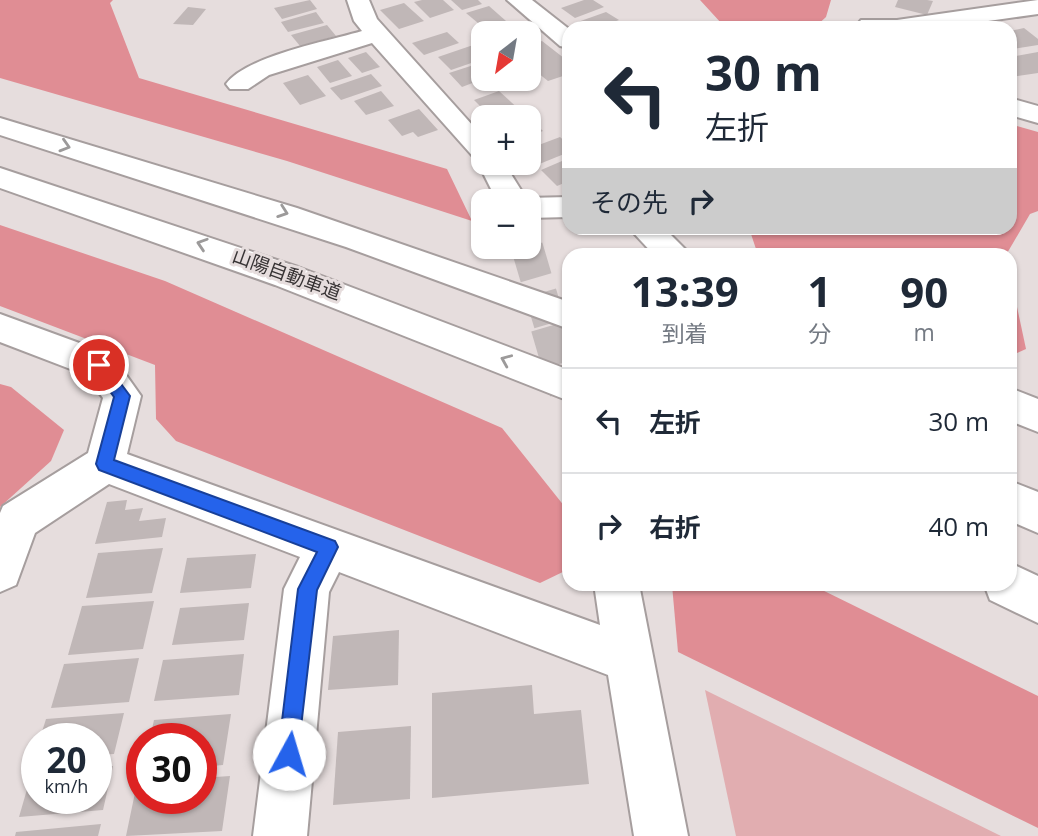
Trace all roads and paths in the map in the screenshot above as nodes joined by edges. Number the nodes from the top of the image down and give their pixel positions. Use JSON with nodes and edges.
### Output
{"nodes":[{"id":1,"x":359,"y":0,"type":"edge"},
{"id":2,"x":518,"y":0,"type":"edge"},
{"id":3,"x":1038,"y":7,"type":"edge"},
{"id":4,"x":939,"y":21,"type":"edge"},
{"id":5,"x":377,"y":34,"type":"junction"},
{"id":6,"x":562,"y":35,"type":"edge"},
{"id":7,"x":239,"y":84,"type":"dead end"},
{"id":8,"x":0,"y":127,"type":"edge"},
{"id":9,"x":471,"y":141,"type":"edge"},
{"id":10,"x":0,"y":177,"type":"edge"},
{"id":11,"x":562,"y":207,"type":"edge"},
{"id":12,"x":541,"y":208,"type":"edge"},
{"id":13,"x":653,"y":235,"type":"edge"},
{"id":14,"x":667,"y":248,"type":"edge"},
{"id":15,"x":562,"y":313,"type":"edge"},
{"id":16,"x":0,"y":328,"type":"edge"},
{"id":17,"x":562,"y":383,"type":"edge"},
{"id":18,"x":1017,"y":407,"type":"edge"},
{"id":19,"x":1038,"y":416,"type":"edge"},
{"id":20,"x":105,"y":464,"type":"junction"},
{"id":21,"x":1017,"y":503,"type":"edge"},
{"id":22,"x":1038,"y":513,"type":"edge"},
{"id":23,"x":329,"y":547,"type":"junction"},
{"id":24,"x":0,"y":570,"type":"edge"},
{"id":25,"x":1017,"y":590,"type":"edge"},
{"id":26,"x":617,"y":591,"type":"edge"},
{"id":27,"x":1038,"y":600,"type":"edge"},
{"id":28,"x":631,"y":660,"type":"junction"},
{"id":29,"x":280,"y":836,"type":"edge"},
{"id":30,"x":661,"y":836,"type":"edge"}],
"edges":[{"from":1,"to":5,"type":"main road"},
{"from":2,"to":6,"type":"main road"},
{"from":3,"to":4,"type":"main road"},
{"from":5,"to":7,"type":"main road"},
{"from":5,"to":9,"type":"main road"},
{"from":8,"to":15,"type":"main road","one_way":true},
{"from":17,"to":10,"type":"main road","name":"山陽自動車道","one_way":true},
{"from":11,"to":12,"type":"main road"},
{"from":13,"to":14,"type":"main road"},
{"from":16,"to":20,"type":"main road"},
{"from":18,"to":19,"type":"main road"},
{"from":20,"to":23,"type":"main road"},
{"from":20,"to":24,"type":"main road"},
{"from":21,"to":22,"type":"main road"},
{"from":23,"to":28,"type":"main road"},
{"from":23,"to":29,"type":"main road"},
{"from":25,"to":27,"type":"main road"},
{"from":26,"to":28,"type":"main road"},
{"from":28,"to":30,"type":"main road"}]}
